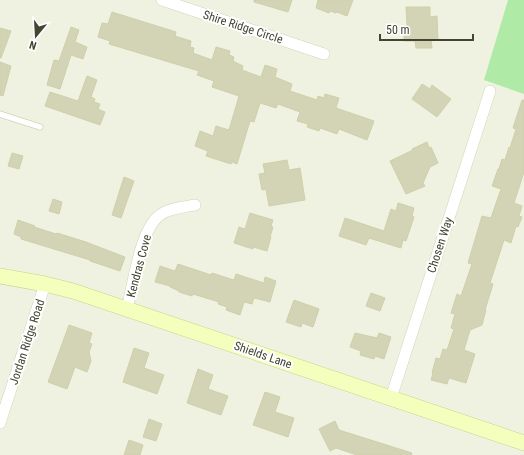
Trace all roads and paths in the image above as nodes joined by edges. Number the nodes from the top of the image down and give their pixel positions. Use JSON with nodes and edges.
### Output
{"nodes":[{"id":1,"x":162,"y":0,"type":"edge"},
{"id":2,"x":324,"y":54,"type":"dead end"},
{"id":3,"x":490,"y":91,"type":"dead end"},
{"id":4,"x":0,"y":114,"type":"edge"},
{"id":5,"x":40,"y":127,"type":"dead end"},
{"id":6,"x":195,"y":204,"type":"dead end"},
{"id":7,"x":0,"y":276,"type":"edge"},
{"id":8,"x":45,"y":284,"type":"junction"},
{"id":9,"x":127,"y":310,"type":"junction"},
{"id":10,"x":391,"y":398,"type":"junction"},
{"id":11,"x":0,"y":423,"type":"edge"},
{"id":12,"x":524,"y":443,"type":"edge"}],
"edges":[{"from":1,"to":2,"type":"street","name":"Shire Ridge Circle"},
{"from":3,"to":10,"type":"street","name":"Chosen Way"},
{"from":4,"to":5,"type":"lane"},
{"from":6,"to":9,"type":"street","name":"Kendras Cove"},
{"from":7,"to":8,"type":"main road","name":"Shields Lane"},
{"from":8,"to":9,"type":"main road","name":"Shields Lane"},
{"from":8,"to":11,"type":"street","name":"Jordan Ridge Road"},
{"from":9,"to":10,"type":"main road","name":"Shields Lane"},
{"from":10,"to":12,"type":"main road","name":"Shields Lane"}]}
